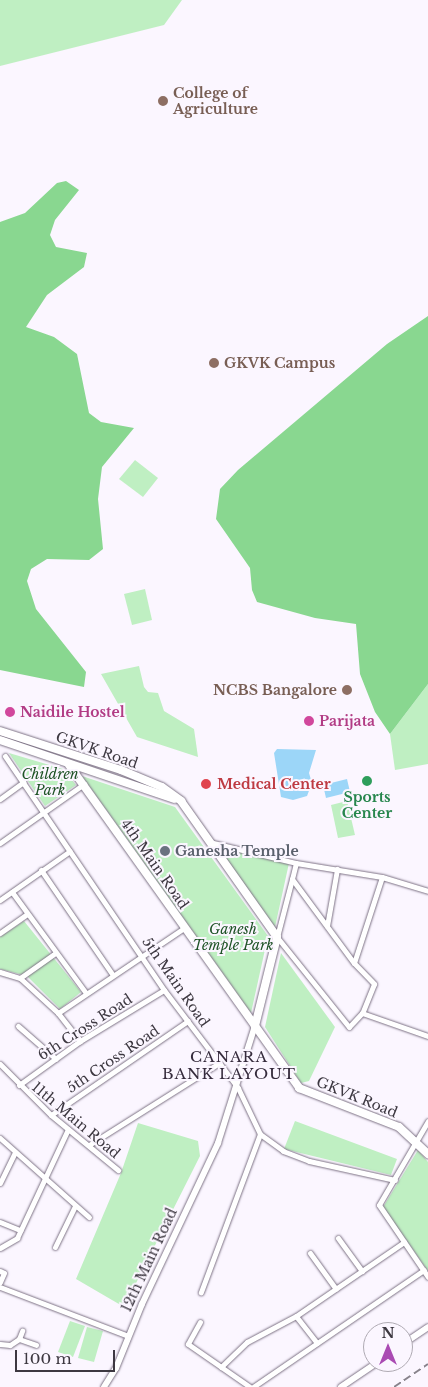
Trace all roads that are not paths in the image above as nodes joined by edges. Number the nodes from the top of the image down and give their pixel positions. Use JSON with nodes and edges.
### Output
{"nodes":[{"id":1,"x":0,"y":731,"type":"edge"},
{"id":2,"x":0,"y":740,"type":"edge"},
{"id":3,"x":60,"y":750,"type":"junction"},
{"id":4,"x":5,"y":756,"type":"dead end"},
{"id":5,"x":57,"y":761,"type":"junction"},
{"id":6,"x":69,"y":765,"type":"junction"},
{"id":7,"x":23,"y":782,"type":"junction"},
{"id":8,"x":84,"y":783,"type":"junction"},
{"id":9,"x":0,"y":799,"type":"edge"},
{"id":10,"x":181,"y":802,"type":"junction"},
{"id":11,"x":43,"y":812,"type":"junction"},
{"id":12,"x":209,"y":842,"type":"junction"},
{"id":13,"x":0,"y":843,"type":"edge"},
{"id":14,"x":70,"y":851,"type":"junction"},
{"id":15,"x":296,"y":863,"type":"junction"},
{"id":16,"x":337,"y":869,"type":"junction"},
{"id":17,"x":41,"y":870,"type":"junction"},
{"id":18,"x":382,"y":877,"type":"junction"},
{"id":19,"x":292,"y":879,"type":"junction"},
{"id":20,"x":428,"y":891,"type":"edge"},
{"id":21,"x":12,"y":892,"type":"junction"},
{"id":22,"x":0,"y":900,"type":"edge"},
{"id":23,"x":26,"y":915,"type":"junction"},
{"id":24,"x":327,"y":926,"type":"junction"},
{"id":25,"x":184,"y":928,"type":"junction"},
{"id":26,"x":0,"y":933,"type":"edge"},
{"id":27,"x":277,"y":938,"type":"junction"},
{"id":28,"x":54,"y":954,"type":"junction"},
{"id":29,"x":145,"y":957,"type":"junction"},
{"id":30,"x":354,"y":963,"type":"junction"},
{"id":31,"x":0,"y":972,"type":"edge"},
{"id":32,"x":113,"y":975,"type":"junction"},
{"id":33,"x":20,"y":978,"type":"junction"},
{"id":34,"x":164,"y":990,"type":"junction"},
{"id":35,"x":86,"y":993,"type":"junction"},
{"id":36,"x":58,"y":1013,"type":"junction"},
{"id":37,"x":362,"y":1013,"type":"junction"},
{"id":38,"x":188,"y":1021,"type":"junction"},
{"id":39,"x":18,"y":1026,"type":"dead end"},
{"id":40,"x":255,"y":1026,"type":"junction"},
{"id":41,"x":428,"y":1036,"type":"edge"},
{"id":42,"x":80,"y":1041,"type":"junction"},
{"id":43,"x":56,"y":1059,"type":"junction"},
{"id":44,"x":219,"y":1063,"type":"junction"},
{"id":45,"x":0,"y":1064,"type":"edge"},
{"id":46,"x":19,"y":1086,"type":"junction"},
{"id":47,"x":238,"y":1088,"type":"junction"},
{"id":48,"x":51,"y":1115,"type":"junction"},
{"id":49,"x":428,"y":1121,"type":"edge"},
{"id":50,"x":68,"y":1129,"type":"junction"},
{"id":51,"x":260,"y":1134,"type":"junction"},
{"id":52,"x":0,"y":1138,"type":"edge"},
{"id":53,"x":418,"y":1142,"type":"junction"},
{"id":54,"x":89,"y":1145,"type":"junction"},
{"id":55,"x":15,"y":1152,"type":"junction"},
{"id":56,"x":428,"y":1154,"type":"edge"},
{"id":57,"x":118,"y":1170,"type":"dead end"},
{"id":58,"x":44,"y":1180,"type":"junction"},
{"id":59,"x":395,"y":1180,"type":"junction"},
{"id":60,"x":0,"y":1183,"type":"edge"},
{"id":61,"x":75,"y":1206,"type":"junction"},
{"id":62,"x":89,"y":1218,"type":"dead end"},
{"id":63,"x":3,"y":1223,"type":"edge"},
{"id":64,"x":20,"y":1230,"type":"junction"},
{"id":65,"x":338,"y":1238,"type":"dead end"},
{"id":66,"x":404,"y":1242,"type":"junction"},
{"id":67,"x":56,"y":1246,"type":"dead end"},
{"id":68,"x":0,"y":1248,"type":"edge"},
{"id":69,"x":310,"y":1253,"type":"dead end"},
{"id":70,"x":424,"y":1270,"type":"junction"},
{"id":71,"x":0,"y":1271,"type":"edge"},
{"id":72,"x":362,"y":1271,"type":"junction"},
{"id":73,"x":428,"y":1277,"type":"edge"},
{"id":74,"x":0,"y":1282,"type":"edge"},
{"id":75,"x":0,"y":1287,"type":"edge"},
{"id":76,"x":336,"y":1289,"type":"junction"},
{"id":77,"x":201,"y":1292,"type":"dead end"},
{"id":78,"x":296,"y":1316,"type":"junction"},
{"id":79,"x":200,"y":1322,"type":"dead end"},
{"id":80,"x":428,"y":1327,"type":"edge"},
{"id":81,"x":22,"y":1331,"type":"dead end"},
{"id":82,"x":128,"y":1336,"type":"junction"},
{"id":83,"x":413,"y":1337,"type":"edge"},
{"id":84,"x":19,"y":1339,"type":"junction"},
{"id":85,"x":317,"y":1343,"type":"junction"},
{"id":86,"x":0,"y":1344,"type":"edge"},
{"id":87,"x":36,"y":1345,"type":"dead end"},
{"id":88,"x":222,"y":1367,"type":"junction"},
{"id":89,"x":363,"y":1372,"type":"edge"},
{"id":90,"x":104,"y":1387,"type":"edge"},
{"id":91,"x":251,"y":1387,"type":"edge"},
{"id":92,"x":341,"y":1387,"type":"edge"}],
"edges":[{"from":1,"to":3,"type":"main road","name":"GKVK Road"},
{"from":2,"to":5,"type":"main road","name":"GKVK Road"},
{"from":3,"to":5,"type":"main road"},
{"from":3,"to":10,"type":"main road","name":"GKVK Road"},
{"from":4,"to":7,"type":"street","name":"5th Main Road"},
{"from":5,"to":6,"type":"main road","name":"GKVK Road"},
{"from":6,"to":8,"type":"main road","name":"4th Main Road"},
{"from":6,"to":10,"type":"main road","name":"GKVK Road"},
{"from":7,"to":9,"type":"street"},
{"from":7,"to":11,"type":"street","name":"5th Main Road"},
{"from":8,"to":11,"type":"street"},
{"from":8,"to":25,"type":"main road","name":"4th Main Road"},
{"from":10,"to":12,"type":"main road","name":"GKVK Road"},
{"from":11,"to":13,"type":"street"},
{"from":11,"to":14,"type":"street","name":"5th Main Road"},
{"from":12,"to":15,"type":"street"},
{"from":12,"to":27,"type":"main road","name":"GKVK Road"},
{"from":14,"to":17,"type":"street"},
{"from":14,"to":29,"type":"street","name":"5th Main Road"},
{"from":15,"to":16,"type":"street"},
{"from":15,"to":19,"type":"street"},
{"from":16,"to":18,"type":"street"},
{"from":16,"to":24,"type":"street"},
{"from":17,"to":21,"type":"street"},
{"from":17,"to":32,"type":"street"},
{"from":18,"to":20,"type":"street"},
{"from":18,"to":30,"type":"street"},
{"from":19,"to":24,"type":"street"},
{"from":19,"to":27,"type":"street"},
{"from":21,"to":22,"type":"street"},
{"from":21,"to":23,"type":"street"},
{"from":23,"to":26,"type":"street"},
{"from":23,"to":28,"type":"street"},
{"from":24,"to":30,"type":"street"},
{"from":25,"to":29,"type":"street"},
{"from":25,"to":40,"type":"main road","name":"4th Main Road"},
{"from":27,"to":37,"type":"street"},
{"from":27,"to":40,"type":"main road"},
{"from":28,"to":33,"type":"street"},
{"from":28,"to":35,"type":"street"},
{"from":29,"to":32,"type":"street"},
{"from":29,"to":34,"type":"street","name":"5th Main Road"},
{"from":30,"to":37,"type":"street"},
{"from":31,"to":33,"type":"street"},
{"from":32,"to":35,"type":"street"},
{"from":33,"to":36,"type":"street"},
{"from":34,"to":38,"type":"street","name":"5th Main Road"},
{"from":34,"to":42,"type":"street","name":"6th Cross Road"},
{"from":35,"to":36,"type":"street"},
{"from":36,"to":42,"type":"street"},
{"from":37,"to":41,"type":"street"},
{"from":38,"to":44,"type":"street","name":"5th Main Road"},
{"from":38,"to":48,"type":"street","name":"5th Cross Road"},
{"from":39,"to":43,"type":"street"},
{"from":40,"to":47,"type":"street","name":"12th Main Road"},
{"from":40,"to":53,"type":"main road","name":"GKVK Road"},
{"from":42,"to":43,"type":"street","name":"6th Cross Road"},
{"from":43,"to":46,"type":"street","name":"6th Cross Road"},
{"from":44,"to":47,"type":"street","name":"5th Main Road"},
{"from":44,"to":54,"type":"street"},
{"from":45,"to":46,"type":"street","name":"11th Main Road"},
{"from":46,"to":48,"type":"street","name":"11th Main Road"},
{"from":47,"to":51,"type":"street","name":"5th Main Road"},
{"from":47,"to":82,"type":"street","name":"12th Main Road"},
{"from":48,"to":50,"type":"street","name":"11th Main Road"},
{"from":49,"to":53,"type":"street"},
{"from":50,"to":54,"type":"street","name":"11th Main Road"},
{"from":50,"to":58,"type":"street"},
{"from":51,"to":59,"type":"street"},
{"from":51,"to":77,"type":"street"},
{"from":52,"to":55,"type":"street"},
{"from":53,"to":56,"type":"main road","name":"GKVK Road"},
{"from":53,"to":59,"type":"street"},
{"from":54,"to":57,"type":"street","name":"11th Main Road"},
{"from":55,"to":58,"type":"street"},
{"from":55,"to":60,"type":"street"},
{"from":58,"to":61,"type":"street"},
{"from":58,"to":64,"type":"street"},
{"from":59,"to":66,"type":"street"},
{"from":61,"to":62,"type":"street"},
{"from":61,"to":67,"type":"street"},
{"from":63,"to":64,"type":"street"},
{"from":64,"to":68,"type":"street"},
{"from":65,"to":72,"type":"street"},
{"from":66,"to":70,"type":"street"},
{"from":66,"to":72,"type":"street"},
{"from":69,"to":76,"type":"street"},
{"from":70,"to":73,"type":"street"},
{"from":70,"to":85,"type":"street"},
{"from":71,"to":74,"type":"street"},
{"from":72,"to":76,"type":"street"},
{"from":75,"to":82,"type":"street"},
{"from":76,"to":78,"type":"street"},
{"from":78,"to":85,"type":"street"},
{"from":78,"to":88,"type":"street"},
{"from":79,"to":88,"type":"street"},
{"from":80,"to":83,"type":"street"},
{"from":81,"to":84,"type":"street"},
{"from":82,"to":90,"type":"street","name":"12th Main Road"},
{"from":84,"to":86,"type":"street"},
{"from":84,"to":87,"type":"street"},
{"from":85,"to":91,"type":"street"},
{"from":88,"to":91,"type":"street"},
{"from":89,"to":92,"type":"street"}]}
